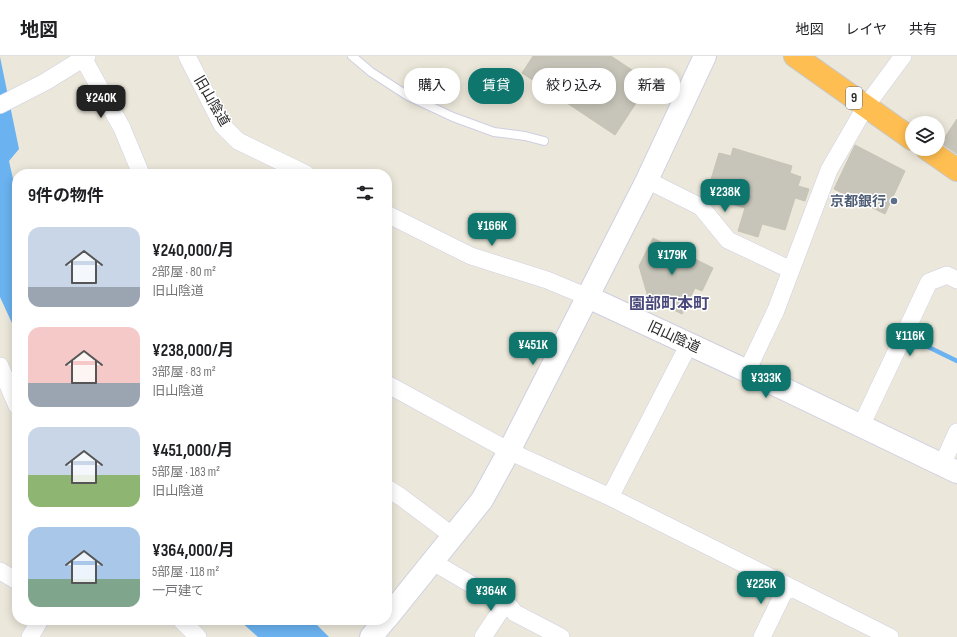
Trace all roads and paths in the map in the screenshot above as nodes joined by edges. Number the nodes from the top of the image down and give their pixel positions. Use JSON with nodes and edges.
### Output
{"nodes":[{"id":1,"x":187,"y":56,"type":"edge"},
{"id":2,"x":352,"y":56,"type":"edge"},
{"id":3,"x":705,"y":56,"type":"edge"},
{"id":4,"x":795,"y":56,"type":"edge"},
{"id":5,"x":903,"y":56,"type":"edge"},
{"id":6,"x":84,"y":57,"type":"edge"},
{"id":7,"x":0,"y":105,"type":"edge"},
{"id":8,"x":866,"y":106,"type":"junction"},
{"id":9,"x":905,"y":134,"type":"edge"},
{"id":10,"x":544,"y":141,"type":"dead end"},
{"id":11,"x":937,"y":156,"type":"edge"},
{"id":12,"x":139,"y":169,"type":"edge"},
{"id":13,"x":296,"y":169,"type":"edge"},
{"id":14,"x":957,"y":170,"type":"edge"},
{"id":15,"x":647,"y":180,"type":"junction"},
{"id":16,"x":392,"y":216,"type":"edge"},
{"id":17,"x":791,"y":270,"type":"junction"},
{"id":18,"x":957,"y":280,"type":"edge"},
{"id":19,"x":588,"y":297,"type":"junction"},
{"id":20,"x":689,"y":344,"type":"junction"},
{"id":21,"x":0,"y":366,"type":"edge"},
{"id":22,"x":747,"y":371,"type":"junction"},
{"id":23,"x":4,"y":385,"type":"edge"},
{"id":24,"x":392,"y":387,"type":"edge"},
{"id":25,"x":12,"y":398,"type":"edge"},
{"id":26,"x":861,"y":426,"type":"junction"},
{"id":27,"x":957,"y":432,"type":"edge"},
{"id":28,"x":509,"y":451,"type":"junction"},
{"id":29,"x":950,"y":468,"type":"edge"},
{"id":30,"x":392,"y":491,"type":"edge"},
{"id":31,"x":610,"y":497,"type":"junction"},
{"id":32,"x":453,"y":536,"type":"junction"},
{"id":33,"x":433,"y":562,"type":"junction"},
{"id":34,"x":0,"y":571,"type":"edge"},
{"id":35,"x":12,"y":578,"type":"edge"},
{"id":36,"x":787,"y":586,"type":"junction"},
{"id":37,"x":505,"y":604,"type":"junction"},
{"id":38,"x":392,"y":612,"type":"edge"},
{"id":39,"x":37,"y":625,"type":"edge"},
{"id":40,"x":186,"y":625,"type":"edge"},
{"id":41,"x":381,"y":625,"type":"edge"},
{"id":42,"x":30,"y":637,"type":"edge"},
{"id":43,"x":198,"y":637,"type":"edge"},
{"id":44,"x":371,"y":637,"type":"edge"},
{"id":45,"x":483,"y":637,"type":"edge"},
{"id":46,"x":561,"y":637,"type":"edge"},
{"id":47,"x":762,"y":637,"type":"edge"},
{"id":48,"x":890,"y":637,"type":"edge"}],
"edges":[{"from":1,"to":13,"type":"street","name":"旧山陰道"},
{"from":2,"to":10,"type":"lane"},
{"from":3,"to":15,"type":"street"},
{"from":4,"to":8,"type":"highway","number":"9"},
{"from":5,"to":8,"type":"street"},
{"from":6,"to":7,"type":"street"},
{"from":6,"to":12,"type":"street"},
{"from":8,"to":9,"type":"highway","number":"9"},
{"from":8,"to":17,"type":"street"},
{"from":11,"to":14,"type":"highway"},
{"from":15,"to":17,"type":"street"},
{"from":15,"to":19,"type":"street"},
{"from":16,"to":19,"type":"street","name":"旧山陰道"},
{"from":17,"to":22,"type":"street"},
{"from":18,"to":26,"type":"street"},
{"from":19,"to":20,"type":"street","name":"旧山陰道"},
{"from":19,"to":28,"type":"street"},
{"from":20,"to":22,"type":"street","name":"旧山陰道"},
{"from":20,"to":31,"type":"street"},
{"from":21,"to":23,"type":"street"},
{"from":22,"to":26,"type":"street","name":"旧山陰道"},
{"from":23,"to":25,"type":"street"},
{"from":24,"to":28,"type":"street"},
{"from":26,"to":29,"type":"street","name":"旧山陰道"},
{"from":27,"to":29,"type":"street"},
{"from":28,"to":31,"type":"street"},
{"from":28,"to":32,"type":"street"},
{"from":30,"to":32,"type":"street"},
{"from":31,"to":36,"type":"street"},
{"from":32,"to":33,"type":"street"},
{"from":33,"to":37,"type":"street"},
{"from":33,"to":38,"type":"street"},
{"from":34,"to":35,"type":"street"},
{"from":36,"to":47,"type":"street"},
{"from":36,"to":48,"type":"street"},
{"from":37,"to":45,"type":"street"},
{"from":37,"to":46,"type":"street"},
{"from":39,"to":42,"type":"street"},
{"from":40,"to":43,"type":"street"},
{"from":41,"to":44,"type":"street"}]}
